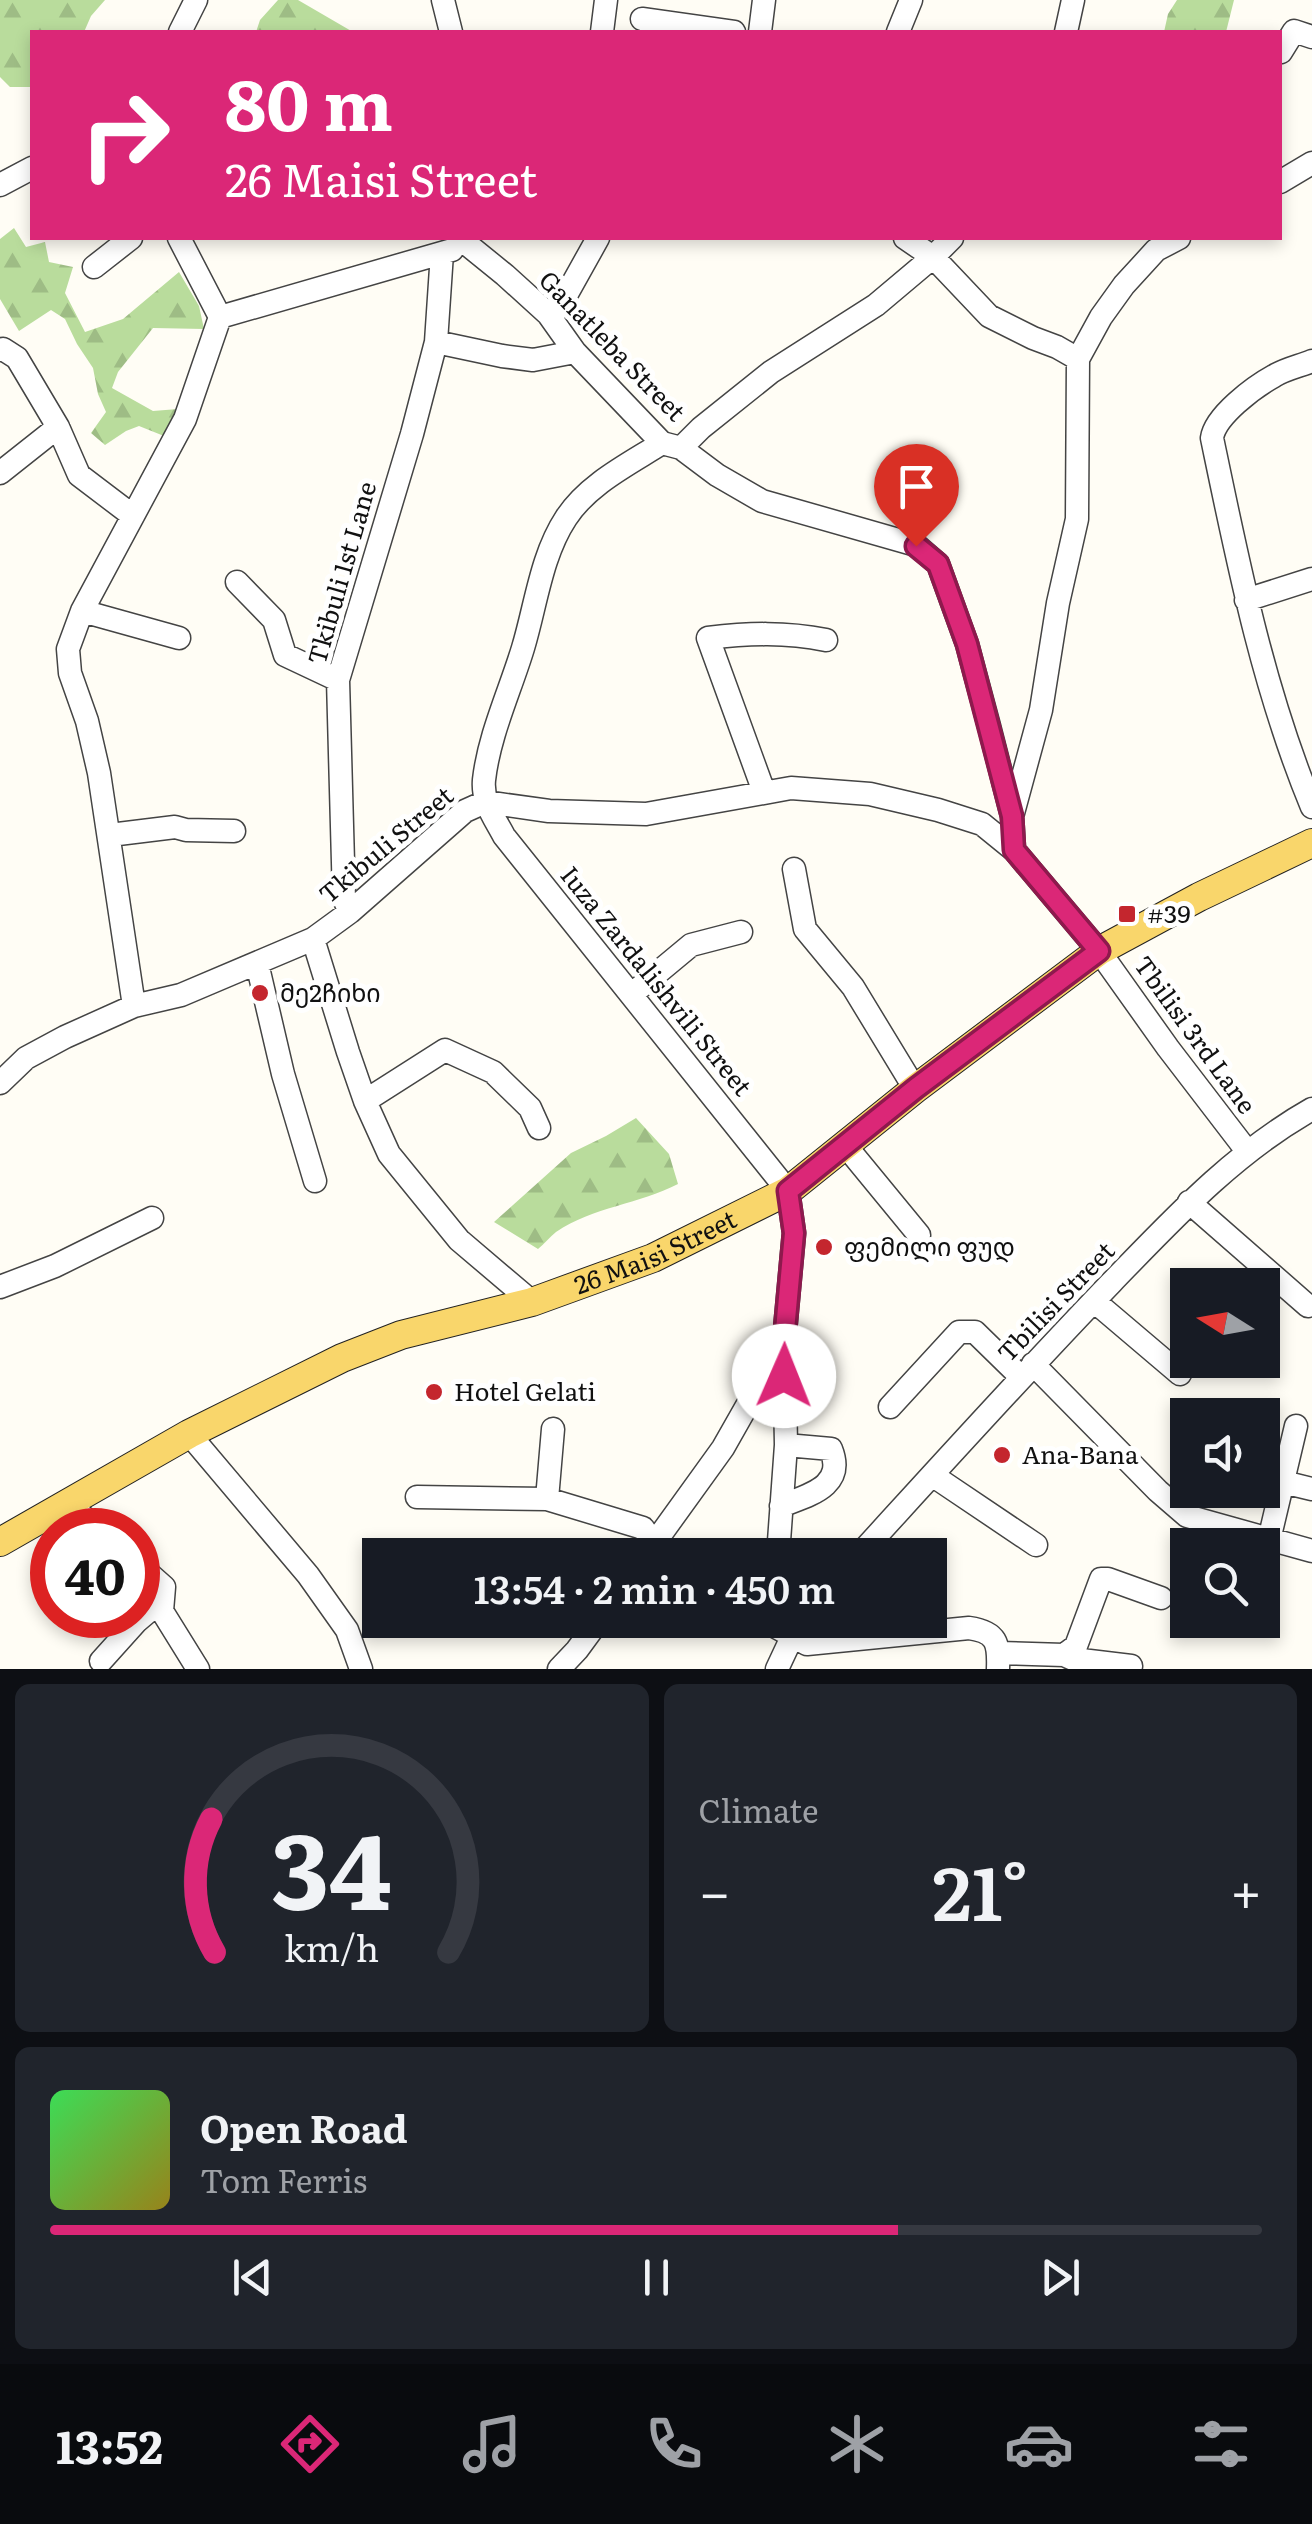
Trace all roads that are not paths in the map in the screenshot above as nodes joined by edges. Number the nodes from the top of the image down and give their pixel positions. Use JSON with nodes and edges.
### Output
{"nodes":[{"id":1,"x":196,"y":0,"type":"edge"},
{"id":2,"x":444,"y":0,"type":"edge"},
{"id":3,"x":606,"y":0,"type":"edge"},
{"id":4,"x":764,"y":0,"type":"edge"},
{"id":5,"x":911,"y":0,"type":"edge"},
{"id":6,"x":1073,"y":0,"type":"edge"},
{"id":7,"x":642,"y":19,"type":"dead end"},
{"id":8,"x":181,"y":30,"type":"edge"},
{"id":9,"x":451,"y":30,"type":"edge"},
{"id":10,"x":602,"y":30,"type":"edge"},
{"id":11,"x":720,"y":30,"type":"edge"},
{"id":12,"x":760,"y":30,"type":"edge"},
{"id":13,"x":899,"y":30,"type":"edge"},
{"id":14,"x":1066,"y":30,"type":"edge"},
{"id":15,"x":1312,"y":36,"type":"edge"},
{"id":16,"x":1282,"y":49,"type":"edge"},
{"id":17,"x":1312,"y":163,"type":"edge"},
{"id":18,"x":30,"y":169,"type":"edge"},
{"id":19,"x":1282,"y":181,"type":"edge"},
{"id":20,"x":0,"y":185,"type":"edge"},
{"id":21,"x":128,"y":240,"type":"edge"},
{"id":22,"x":180,"y":240,"type":"edge"},
{"id":23,"x":597,"y":240,"type":"edge"},
{"id":24,"x":908,"y":240,"type":"edge"},
{"id":25,"x":950,"y":240,"type":"edge"},
{"id":26,"x":468,"y":241,"type":"edge"},
{"id":27,"x":1157,"y":244,"type":"edge"},
{"id":28,"x":442,"y":253,"type":"junction"},
{"id":29,"x":933,"y":257,"type":"junction"},
{"id":30,"x":94,"y":267,"type":"dead end"},
{"id":31,"x":548,"y":314,"type":"junction"},
{"id":32,"x":220,"y":316,"type":"junction"},
{"id":33,"x":436,"y":342,"type":"junction"},
{"id":34,"x":0,"y":350,"type":"edge"},
{"id":35,"x":574,"y":352,"type":"junction"},
{"id":36,"x":1078,"y":359,"type":"junction"},
{"id":37,"x":1312,"y":361,"type":"edge"},
{"id":38,"x":58,"y":427,"type":"junction"},
{"id":39,"x":672,"y":445,"type":"junction"},
{"id":40,"x":0,"y":473,"type":"edge"},
{"id":41,"x":132,"y":516,"type":"junction"},
{"id":42,"x":1312,"y":579,"type":"edge"},
{"id":43,"x":237,"y":582,"type":"dead end"},
{"id":44,"x":1246,"y":600,"type":"junction"},
{"id":45,"x":82,"y":611,"type":"junction"},
{"id":46,"x":179,"y":638,"type":"dead end"},
{"id":47,"x":826,"y":640,"type":"dead end"},
{"id":48,"x":338,"y":680,"type":"junction"},
{"id":49,"x":764,"y":792,"type":"junction"},
{"id":50,"x":485,"y":802,"type":"junction"},
{"id":51,"x":1312,"y":807,"type":"edge"},
{"id":52,"x":1012,"y":816,"type":"junction"},
{"id":53,"x":234,"y":830,"type":"dead end"},
{"id":54,"x":110,"y":835,"type":"junction"},
{"id":55,"x":1312,"y":843,"type":"edge"},
{"id":56,"x":1014,"y":850,"type":"junction"},
{"id":57,"x":794,"y":869,"type":"dead end"},
{"id":58,"x":350,"y":912,"type":"junction"},
{"id":59,"x":742,"y":932,"type":"dead end"},
{"id":60,"x":313,"y":939,"type":"junction"},
{"id":61,"x":1099,"y":951,"type":"junction"},
{"id":62,"x":257,"y":963,"type":"junction"},
{"id":63,"x":632,"y":994,"type":"junction"},
{"id":64,"x":134,"y":1006,"type":"junction"},
{"id":65,"x":0,"y":1083,"type":"edge"},
{"id":66,"x":916,"y":1088,"type":"junction"},
{"id":67,"x":366,"y":1101,"type":"junction"},
{"id":68,"x":1312,"y":1109,"type":"edge"},
{"id":69,"x":539,"y":1128,"type":"dead end"},
{"id":70,"x":845,"y":1146,"type":"junction"},
{"id":71,"x":1247,"y":1151,"type":"junction"},
{"id":72,"x":315,"y":1182,"type":"dead end"},
{"id":73,"x":788,"y":1191,"type":"junction"},
{"id":74,"x":1190,"y":1202,"type":"junction"},
{"id":75,"x":152,"y":1218,"type":"dead end"},
{"id":76,"x":919,"y":1235,"type":"dead end"},
{"id":77,"x":0,"y":1288,"type":"edge"},
{"id":78,"x":1094,"y":1301,"type":"junction"},
{"id":79,"x":532,"y":1302,"type":"junction"},
{"id":80,"x":1308,"y":1306,"type":"dead end"},
{"id":81,"x":784,"y":1341,"type":"junction"},
{"id":82,"x":1170,"y":1366,"type":"edge"},
{"id":83,"x":1027,"y":1371,"type":"junction"},
{"id":84,"x":890,"y":1406,"type":"dead end"},
{"id":85,"x":1296,"y":1426,"type":"dead end"},
{"id":86,"x":553,"y":1430,"type":"dead end"},
{"id":87,"x":189,"y":1434,"type":"junction"},
{"id":88,"x":786,"y":1444,"type":"junction"},
{"id":89,"x":932,"y":1475,"type":"junction"},
{"id":90,"x":1283,"y":1482,"type":"junction"},
{"id":91,"x":1312,"y":1489,"type":"edge"},
{"id":92,"x":416,"y":1496,"type":"dead end"},
{"id":93,"x":546,"y":1499,"type":"junction"},
{"id":94,"x":68,"y":1503,"type":"junction"},
{"id":95,"x":782,"y":1506,"type":"junction"},
{"id":96,"x":74,"y":1508,"type":"edge"},
{"id":97,"x":1228,"y":1528,"type":"edge"},
{"id":98,"x":1272,"y":1528,"type":"edge"},
{"id":99,"x":649,"y":1538,"type":"edge"},
{"id":100,"x":665,"y":1538,"type":"edge"},
{"id":101,"x":779,"y":1538,"type":"edge"},
{"id":102,"x":875,"y":1538,"type":"edge"},
{"id":103,"x":0,"y":1542,"type":"edge"},
{"id":104,"x":1280,"y":1543,"type":"edge"},
{"id":105,"x":1036,"y":1545,"type":"dead end"},
{"id":106,"x":1312,"y":1551,"type":"edge"},
{"id":107,"x":160,"y":1583,"type":"edge"},
{"id":108,"x":1161,"y":1598,"type":"dead end"},
{"id":109,"x":163,"y":1599,"type":"junction"},
{"id":110,"x":947,"y":1630,"type":"edge"},
{"id":111,"x":586,"y":1638,"type":"edge"},
{"id":112,"x":784,"y":1638,"type":"edge"},
{"id":113,"x":800,"y":1638,"type":"edge"},
{"id":114,"x":868,"y":1638,"type":"edge"},
{"id":115,"x":1064,"y":1654,"type":"junction"},
{"id":116,"x":998,"y":1661,"type":"edge"},
{"id":117,"x":101,"y":1662,"type":"dead end"},
{"id":118,"x":1131,"y":1666,"type":"dead end"},
{"id":119,"x":198,"y":1669,"type":"edge"},
{"id":120,"x":361,"y":1669,"type":"edge"},
{"id":121,"x":558,"y":1669,"type":"edge"},
{"id":122,"x":776,"y":1669,"type":"edge"}],
"edges":[{"from":1,"to":8,"type":"street"},
{"from":2,"to":9,"type":"street"},
{"from":3,"to":10,"type":"street"},
{"from":4,"to":12,"type":"street"},
{"from":5,"to":13,"type":"street"},
{"from":6,"to":14,"type":"street"},
{"from":7,"to":11,"type":"street"},
{"from":15,"to":16,"type":"street"},
{"from":17,"to":19,"type":"street"},
{"from":18,"to":20,"type":"street"},
{"from":21,"to":30,"type":"street"},
{"from":22,"to":32,"type":"street"},
{"from":23,"to":31,"type":"street"},
{"from":24,"to":29,"type":"street"},
{"from":25,"to":29,"type":"street","name":"Tkibuli Street"},
{"from":26,"to":28,"type":"street"},
{"from":26,"to":31,"type":"street","name":"Ganatleba Street"},
{"from":27,"to":36,"type":"street"},
{"from":28,"to":32,"type":"street"},
{"from":28,"to":33,"type":"street","name":"Tkibuli 1st Lane"},
{"from":29,"to":36,"type":"street"},
{"from":29,"to":39,"type":"street","name":"Tkibuli Street"},
{"from":31,"to":35,"type":"street","name":"Ganatleba Street"},
{"from":32,"to":41,"type":"street"},
{"from":33,"to":35,"type":"street"},
{"from":33,"to":48,"type":"street","name":"Tkibuli 1st Lane"},
{"from":34,"to":38,"type":"street"},
{"from":35,"to":39,"type":"street","name":"Ganatleba Street"},
{"from":36,"to":52,"type":"street"},
{"from":37,"to":44,"type":"street"},
{"from":38,"to":40,"type":"street"},
{"from":38,"to":41,"type":"street"},
{"from":39,"to":50,"type":"street","name":"Tkibuli Street"},
{"from":39,"to":52,"type":"street","name":"Ganatleba Street"},
{"from":41,"to":45,"type":"street"},
{"from":42,"to":44,"type":"street"},
{"from":43,"to":48,"type":"street"},
{"from":44,"to":51,"type":"street"},
{"from":45,"to":46,"type":"street"},
{"from":45,"to":54,"type":"street"},
{"from":47,"to":49,"type":"street"},
{"from":48,"to":58,"type":"street","name":"Tkibuli 1st Lane"},
{"from":49,"to":50,"type":"street"},
{"from":49,"to":56,"type":"street"},
{"from":50,"to":58,"type":"street","name":"Tkibuli Street"},
{"from":50,"to":63,"type":"street","name":"Iuza Zardalishvili Street"},
{"from":52,"to":56,"type":"street","name":"Ganatleba Street"},
{"from":53,"to":54,"type":"street"},
{"from":54,"to":64,"type":"street"},
{"from":55,"to":61,"type":"main road","name":"26 Maisi Street"},
{"from":56,"to":61,"type":"street"},
{"from":57,"to":66,"type":"street"},
{"from":58,"to":60,"type":"street","name":"Tkibuli Street"},
{"from":59,"to":63,"type":"street"},
{"from":60,"to":62,"type":"street","name":"Tkibuli Street"},
{"from":60,"to":67,"type":"street"},
{"from":61,"to":66,"type":"main road","name":"26 Maisi Street"},
{"from":61,"to":71,"type":"street","name":"Tbilisi 3rd Lane"},
{"from":62,"to":64,"type":"street","name":"Tkibuli Street"},
{"from":62,"to":72,"type":"street"},
{"from":63,"to":73,"type":"street","name":"Iuza Zardalishvili Street"},
{"from":64,"to":65,"type":"street","name":"Tkibuli Street"},
{"from":66,"to":70,"type":"main road","name":"26 Maisi Street"},
{"from":67,"to":69,"type":"street"},
{"from":67,"to":79,"type":"street"},
{"from":68,"to":71,"type":"street","name":"Tbilisi Street"},
{"from":70,"to":73,"type":"main road","name":"26 Maisi Street"},
{"from":70,"to":76,"type":"street"},
{"from":71,"to":74,"type":"street","name":"Tbilisi Street"},
{"from":73,"to":79,"type":"main road","name":"26 Maisi Street"},
{"from":73,"to":81,"type":"street"},
{"from":74,"to":78,"type":"street","name":"Tbilisi Street"},
{"from":74,"to":80,"type":"street"},
{"from":75,"to":77,"type":"street"},
{"from":78,"to":82,"type":"street"},
{"from":78,"to":83,"type":"street","name":"Tbilisi Street"},
{"from":79,"to":87,"type":"main road","name":"26 Maisi Street"},
{"from":81,"to":88,"type":"street"},
{"from":81,"to":100,"type":"street"},
{"from":83,"to":84,"type":"street"},
{"from":83,"to":89,"type":"street","name":"Tbilisi Street"},
{"from":83,"to":97,"type":"street"},
{"from":85,"to":90,"type":"street"},
{"from":86,"to":93,"type":"street"},
{"from":87,"to":94,"type":"main road","name":"26 Maisi Street"},
{"from":87,"to":120,"type":"street"},
{"from":88,"to":95,"type":"street"},
{"from":88,"to":95,"type":"street"},
{"from":89,"to":102,"type":"street","name":"Tbilisi Street"},
{"from":89,"to":105,"type":"street"},
{"from":90,"to":91,"type":"street"},
{"from":90,"to":98,"type":"street"},
{"from":92,"to":93,"type":"street"},
{"from":93,"to":99,"type":"street"},
{"from":94,"to":96,"type":"street"},
{"from":94,"to":103,"type":"main road","name":"26 Maisi Street"},
{"from":95,"to":101,"type":"street"},
{"from":104,"to":106,"type":"street"},
{"from":107,"to":109,"type":"street"},
{"from":108,"to":115,"type":"street"},
{"from":109,"to":117,"type":"street"},
{"from":109,"to":119,"type":"street"},
{"from":110,"to":116,"type":"street"},
{"from":111,"to":121,"type":"street"},
{"from":112,"to":122,"type":"street"},
{"from":113,"to":114,"type":"street"},
{"from":115,"to":116,"type":"street"},
{"from":115,"to":118,"type":"street"}]}
